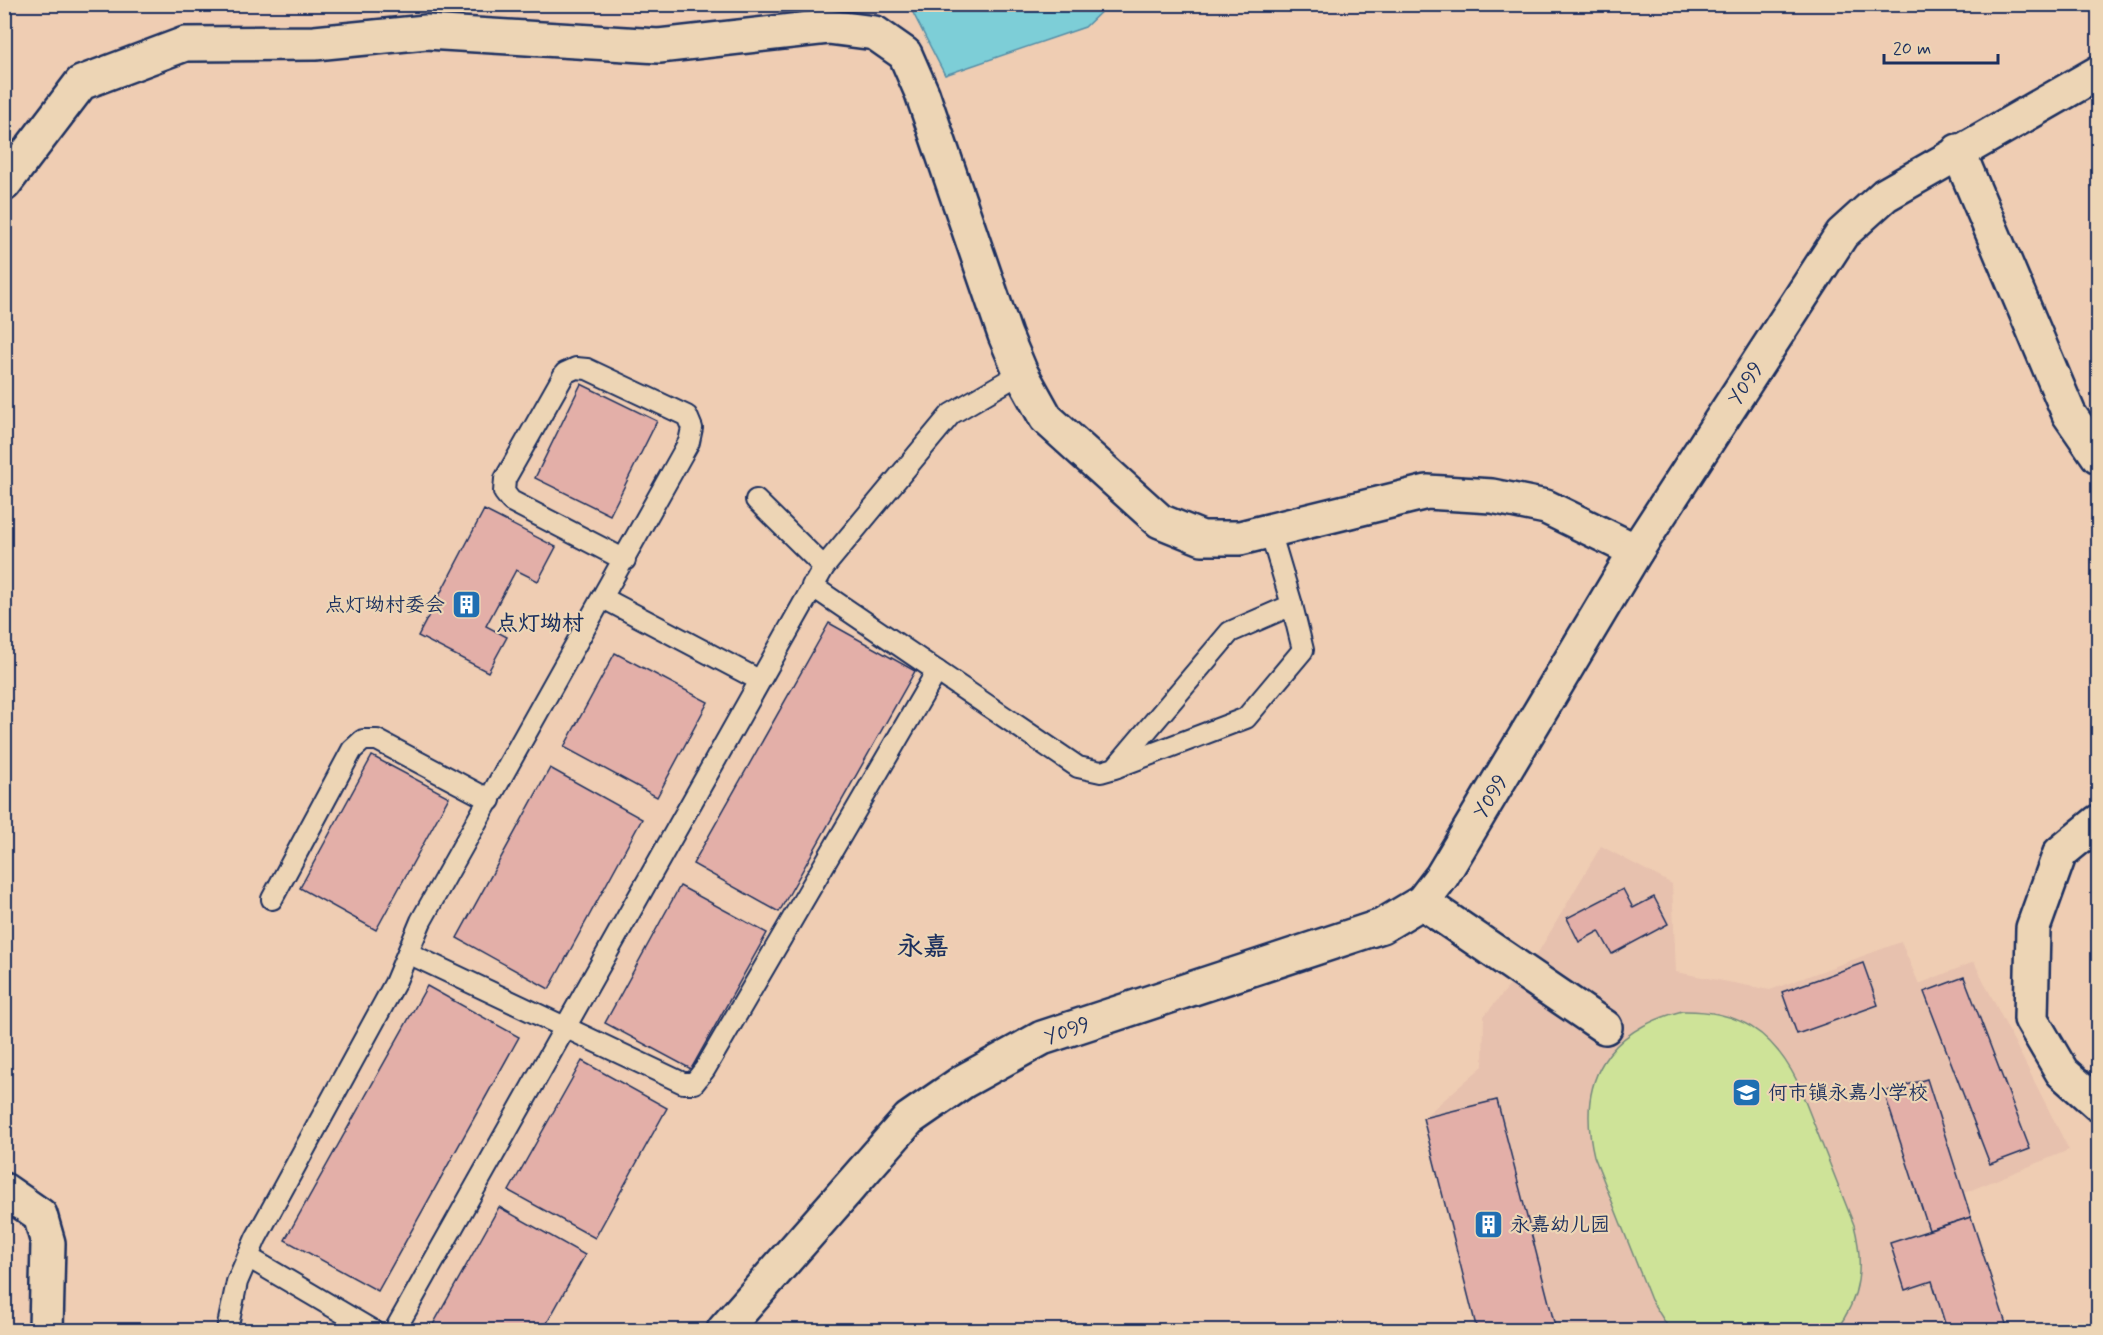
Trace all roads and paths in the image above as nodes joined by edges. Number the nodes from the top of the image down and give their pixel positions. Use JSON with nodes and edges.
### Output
{"nodes":[{"id":1,"x":2098,"y":73,"type":"edge"},
{"id":2,"x":1958,"y":151,"type":"junction"},
{"id":3,"x":4,"y":184,"type":"edge"},
{"id":4,"x":1021,"y":373,"type":"junction"},
{"id":5,"x":2098,"y":456,"type":"edge"},
{"id":6,"x":756,"y":500,"type":"dead end"},
{"id":7,"x":1270,"y":531,"type":"junction"},
{"id":8,"x":1636,"y":551,"type":"junction"},
{"id":9,"x":625,"y":560,"type":"junction"},
{"id":10,"x":824,"y":567,"type":"junction"},
{"id":11,"x":812,"y":586,"type":"junction"},
{"id":12,"x":603,"y":598,"type":"junction"},
{"id":13,"x":1292,"y":605,"type":"junction"},
{"id":14,"x":937,"y":671,"type":"junction"},
{"id":15,"x":759,"y":680,"type":"junction"},
{"id":16,"x":1115,"y":768,"type":"junction"},
{"id":17,"x":490,"y":800,"type":"junction"},
{"id":18,"x":2098,"y":822,"type":"edge"},
{"id":19,"x":272,"y":899,"type":"dead end"},
{"id":20,"x":1422,"y":902,"type":"junction"},
{"id":21,"x":408,"y":953,"type":"junction"},
{"id":22,"x":565,"y":1027,"type":"junction"},
{"id":23,"x":1605,"y":1027,"type":"dead end"},
{"id":24,"x":2098,"y":1104,"type":"edge"},
{"id":25,"x":4,"y":1190,"type":"edge"},
{"id":26,"x":248,"y":1257,"type":"junction"},
{"id":27,"x":46,"y":1330,"type":"edge"},
{"id":28,"x":228,"y":1330,"type":"edge"},
{"id":29,"x":372,"y":1330,"type":"edge"},
{"id":30,"x":395,"y":1330,"type":"edge"},
{"id":31,"x":724,"y":1330,"type":"edge"}],
"edges":[{"from":1,"to":2,"type":"street","name":"Y099"},
{"from":2,"to":5,"type":"street"},
{"from":2,"to":8,"type":"street","name":"Y099"},
{"from":3,"to":4,"type":"street"},
{"from":4,"to":7,"type":"street"},
{"from":4,"to":10,"type":"lane"},
{"from":6,"to":10,"type":"lane"},
{"from":7,"to":8,"type":"street"},
{"from":7,"to":13,"type":"lane"},
{"from":8,"to":20,"type":"street","name":"Y099"},
{"from":9,"to":9,"type":"lane"},
{"from":9,"to":12,"type":"lane"},
{"from":10,"to":11,"type":"lane"},
{"from":11,"to":14,"type":"lane"},
{"from":11,"to":15,"type":"lane"},
{"from":12,"to":15,"type":"lane"},
{"from":12,"to":17,"type":"lane"},
{"from":13,"to":16,"type":"lane"},
{"from":13,"to":16,"type":"lane"},
{"from":14,"to":16,"type":"lane"},
{"from":14,"to":22,"type":"lane"},
{"from":15,"to":22,"type":"lane"},
{"from":17,"to":19,"type":"lane"},
{"from":17,"to":21,"type":"lane"},
{"from":18,"to":24,"type":"street"},
{"from":20,"to":23,"type":"street"},
{"from":20,"to":31,"type":"street","name":"Y099"},
{"from":21,"to":22,"type":"lane"},
{"from":21,"to":26,"type":"lane"},
{"from":22,"to":30,"type":"lane"},
{"from":25,"to":27,"type":"street"},
{"from":26,"to":28,"type":"lane"},
{"from":26,"to":29,"type":"lane"}]}
